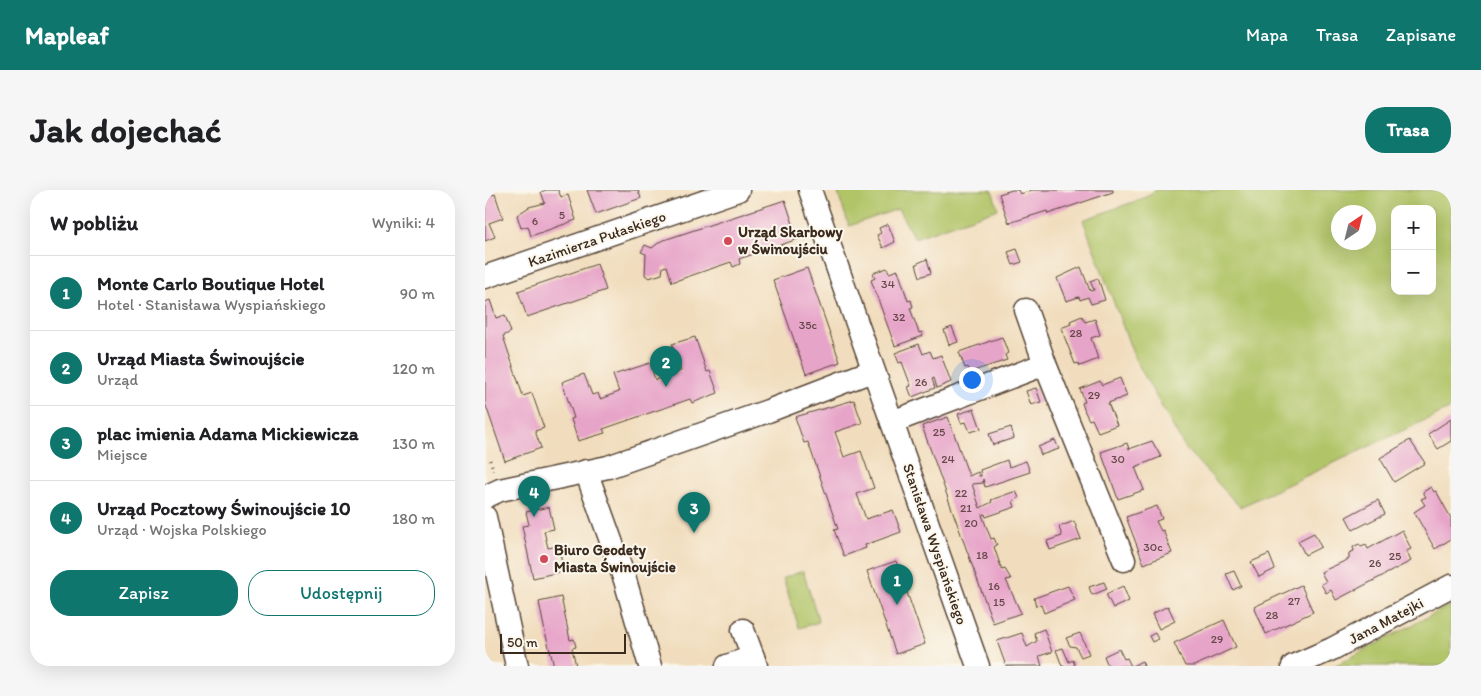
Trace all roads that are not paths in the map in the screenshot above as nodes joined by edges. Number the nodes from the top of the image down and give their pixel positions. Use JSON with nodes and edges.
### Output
{"nodes":[{"id":1,"x":738,"y":190,"type":"edge"},
{"id":2,"x":810,"y":190,"type":"edge"},
{"id":3,"x":485,"y":277,"type":"edge"},
{"id":4,"x":1026,"y":310,"type":"dead end"},
{"id":5,"x":1045,"y":364,"type":"junction"},
{"id":6,"x":873,"y":372,"type":"junction"},
{"id":7,"x":892,"y":422,"type":"junction"},
{"id":8,"x":586,"y":471,"type":"junction"},
{"id":9,"x":485,"y":497,"type":"edge"},
{"id":10,"x":485,"y":517,"type":"edge"},
{"id":11,"x":1124,"y":560,"type":"dead end"},
{"id":12,"x":1451,"y":586,"type":"edge"},
{"id":13,"x":743,"y":630,"type":"dead end"},
{"id":14,"x":755,"y":662,"type":"edge"},
{"id":15,"x":517,"y":666,"type":"edge"},
{"id":16,"x":650,"y":666,"type":"edge"},
{"id":17,"x":727,"y":666,"type":"edge"},
{"id":18,"x":978,"y":666,"type":"edge"},
{"id":19,"x":1293,"y":666,"type":"edge"}],
"edges":[{"from":1,"to":3,"type":"street","name":"Kazimierza Pułaskiego"},
{"from":2,"to":6,"type":"street","name":"Stanisława Wyspiańskiego"},
{"from":4,"to":5,"type":"street"},
{"from":5,"to":7,"type":"street"},
{"from":5,"to":11,"type":"street"},
{"from":6,"to":7,"type":"street","name":"Stanisława Wyspiańskiego"},
{"from":6,"to":8,"type":"street"},
{"from":7,"to":18,"type":"street","name":"Stanisława Wyspiańskiego"},
{"from":8,"to":9,"type":"street"},
{"from":8,"to":16,"type":"street"},
{"from":10,"to":15,"type":"street"},
{"from":12,"to":19,"type":"street","name":"Jana Matejki"},
{"from":13,"to":14,"type":"street"},
{"from":14,"to":17,"type":"street"}]}
